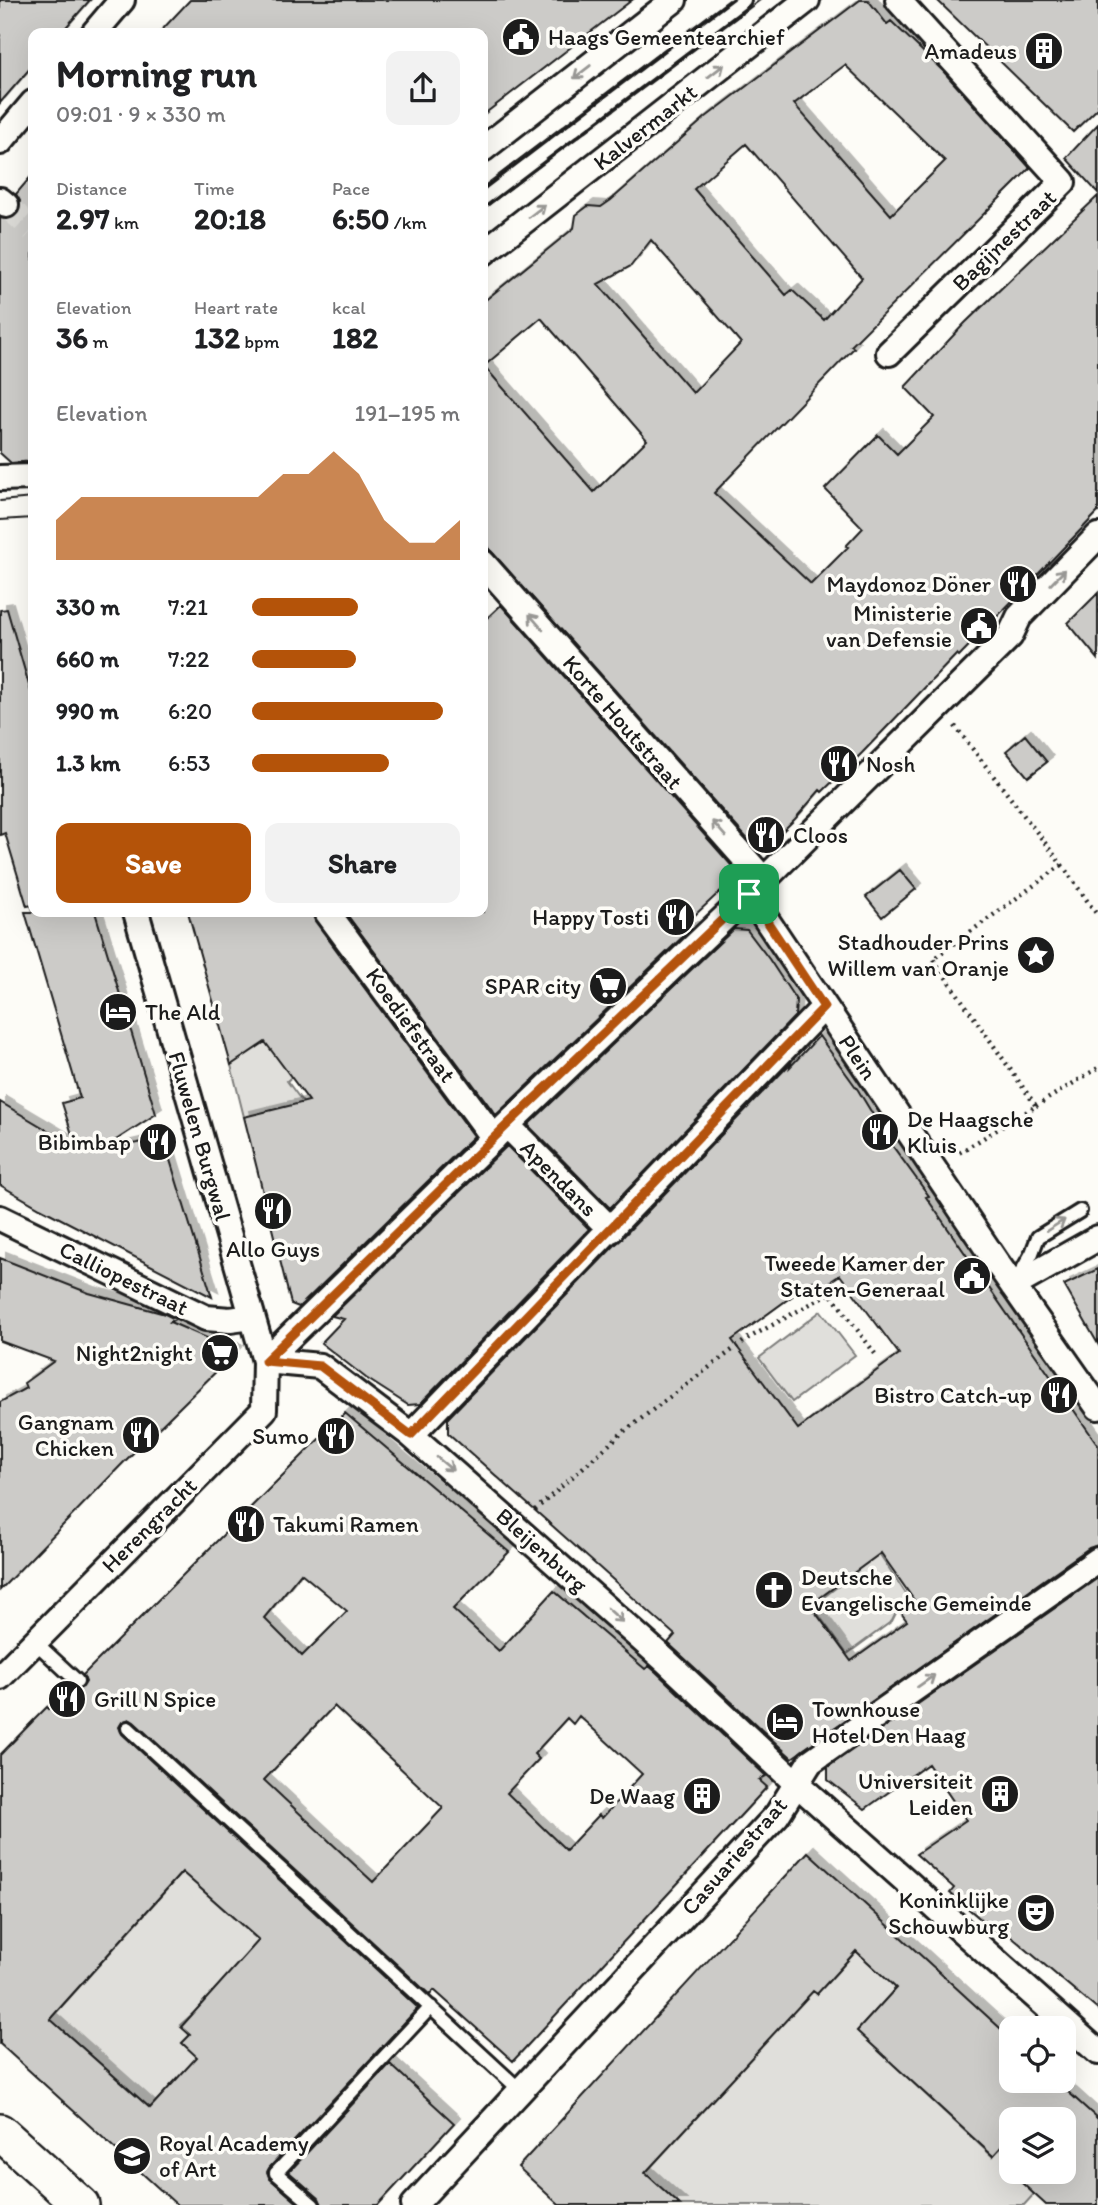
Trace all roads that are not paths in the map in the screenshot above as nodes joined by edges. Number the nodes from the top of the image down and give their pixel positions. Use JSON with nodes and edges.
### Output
{"nodes":[{"id":1,"x":122,"y":0,"type":"edge"},
{"id":2,"x":674,"y":0,"type":"edge"},
{"id":3,"x":744,"y":0,"type":"edge"},
{"id":4,"x":807,"y":0,"type":"edge"},
{"id":5,"x":898,"y":0,"type":"edge"},
{"id":6,"x":98,"y":28,"type":"edge"},
{"id":7,"x":28,"y":109,"type":"edge"},
{"id":8,"x":0,"y":142,"type":"edge"},
{"id":9,"x":488,"y":145,"type":"edge"},
{"id":10,"x":488,"y":195,"type":"edge"},
{"id":11,"x":488,"y":249,"type":"edge"},
{"id":12,"x":889,"y":353,"type":"dead end"},
{"id":13,"x":28,"y":477,"type":"edge"},
{"id":14,"x":0,"y":478,"type":"edge"},
{"id":15,"x":1098,"y":536,"type":"edge"},
{"id":16,"x":492,"y":589,"type":"edge"},
{"id":17,"x":756,"y":887,"type":"junction"},
{"id":18,"x":137,"y":917,"type":"edge"},
{"id":19,"x":331,"y":917,"type":"edge"},
{"id":20,"x":824,"y":1007,"type":"junction"},
{"id":21,"x":500,"y":1131,"type":"junction"},
{"id":22,"x":1080,"y":1211,"type":"dead end"},
{"id":23,"x":0,"y":1218,"type":"edge"},
{"id":24,"x":611,"y":1230,"type":"junction"},
{"id":25,"x":1098,"y":1238,"type":"edge"},
{"id":26,"x":1013,"y":1286,"type":"junction"},
{"id":27,"x":252,"y":1317,"type":"junction"},
{"id":28,"x":265,"y":1361,"type":"junction"},
{"id":29,"x":1098,"y":1407,"type":"edge"},
{"id":30,"x":411,"y":1435,"type":"junction"},
{"id":31,"x":1098,"y":1560,"type":"edge"},
{"id":32,"x":34,"y":1641,"type":"junction"},
{"id":33,"x":0,"y":1677,"type":"edge"},
{"id":34,"x":77,"y":1681,"type":"dead end"},
{"id":35,"x":128,"y":1728,"type":"dead end"},
{"id":36,"x":796,"y":1783,"type":"junction"},
{"id":37,"x":431,"y":2007,"type":"junction"},
{"id":38,"x":1098,"y":2052,"type":"edge"},
{"id":39,"x":520,"y":2090,"type":"junction"},
{"id":40,"x":0,"y":2132,"type":"edge"},
{"id":41,"x":81,"y":2205,"type":"edge"},
{"id":42,"x":313,"y":2205,"type":"edge"},
{"id":43,"x":414,"y":2205,"type":"edge"}],
"edges":[{"from":1,"to":6,"type":"street"},
{"from":2,"to":9,"type":"street","one_way":true},
{"from":3,"to":10,"type":"lane","name":"Kalvermarkt"},
{"from":11,"to":4,"type":"street","name":"Kalvermarkt","one_way":true},
{"from":5,"to":12,"type":"street","name":"Bagijnestraat"},
{"from":7,"to":8,"type":"street"},
{"from":13,"to":14,"type":"street"},
{"from":17,"to":15,"type":"street","one_way":true},
{"from":17,"to":16,"type":"street","name":"Korte Houtstraat","one_way":true},
{"from":17,"to":20,"type":"street","name":"Plein"},
{"from":17,"to":21,"type":"street"},
{"from":18,"to":27,"type":"street","name":"Fluwelen Burgwal"},
{"from":19,"to":21,"type":"street","name":"Koediefstraat"},
{"from":20,"to":24,"type":"street"},
{"from":20,"to":26,"type":"street","name":"Plein"},
{"from":21,"to":24,"type":"street","name":"Apendans"},
{"from":21,"to":28,"type":"street"},
{"from":26,"to":22,"type":"lane","one_way":true},
{"from":23,"to":27,"type":"street","name":"Calliopestraat"},
{"from":24,"to":30,"type":"street"},
{"from":25,"to":26,"type":"street"},
{"from":26,"to":29,"type":"street","name":"Plein"},
{"from":27,"to":28,"type":"street","name":"Fluwelen Burgwal"},
{"from":28,"to":30,"type":"street","name":"Bleijenburg"},
{"from":28,"to":32,"type":"street","name":"Herengracht"},
{"from":30,"to":36,"type":"street","name":"Bleijenburg","one_way":true},
{"from":36,"to":31,"type":"street","name":"Casuariestraat","one_way":true},
{"from":32,"to":33,"type":"street","name":"Herengracht"},
{"from":32,"to":34,"type":"lane"},
{"from":35,"to":37,"type":"lane"},
{"from":36,"to":38,"type":"street","name":"Bleijenburg"},
{"from":36,"to":39,"type":"street","name":"Casuariestraat"},
{"from":37,"to":39,"type":"lane"},
{"from":37,"to":42,"type":"lane"},
{"from":39,"to":43,"type":"street","name":"Casuariestraat"},
{"from":40,"to":41,"type":"street"}]}
